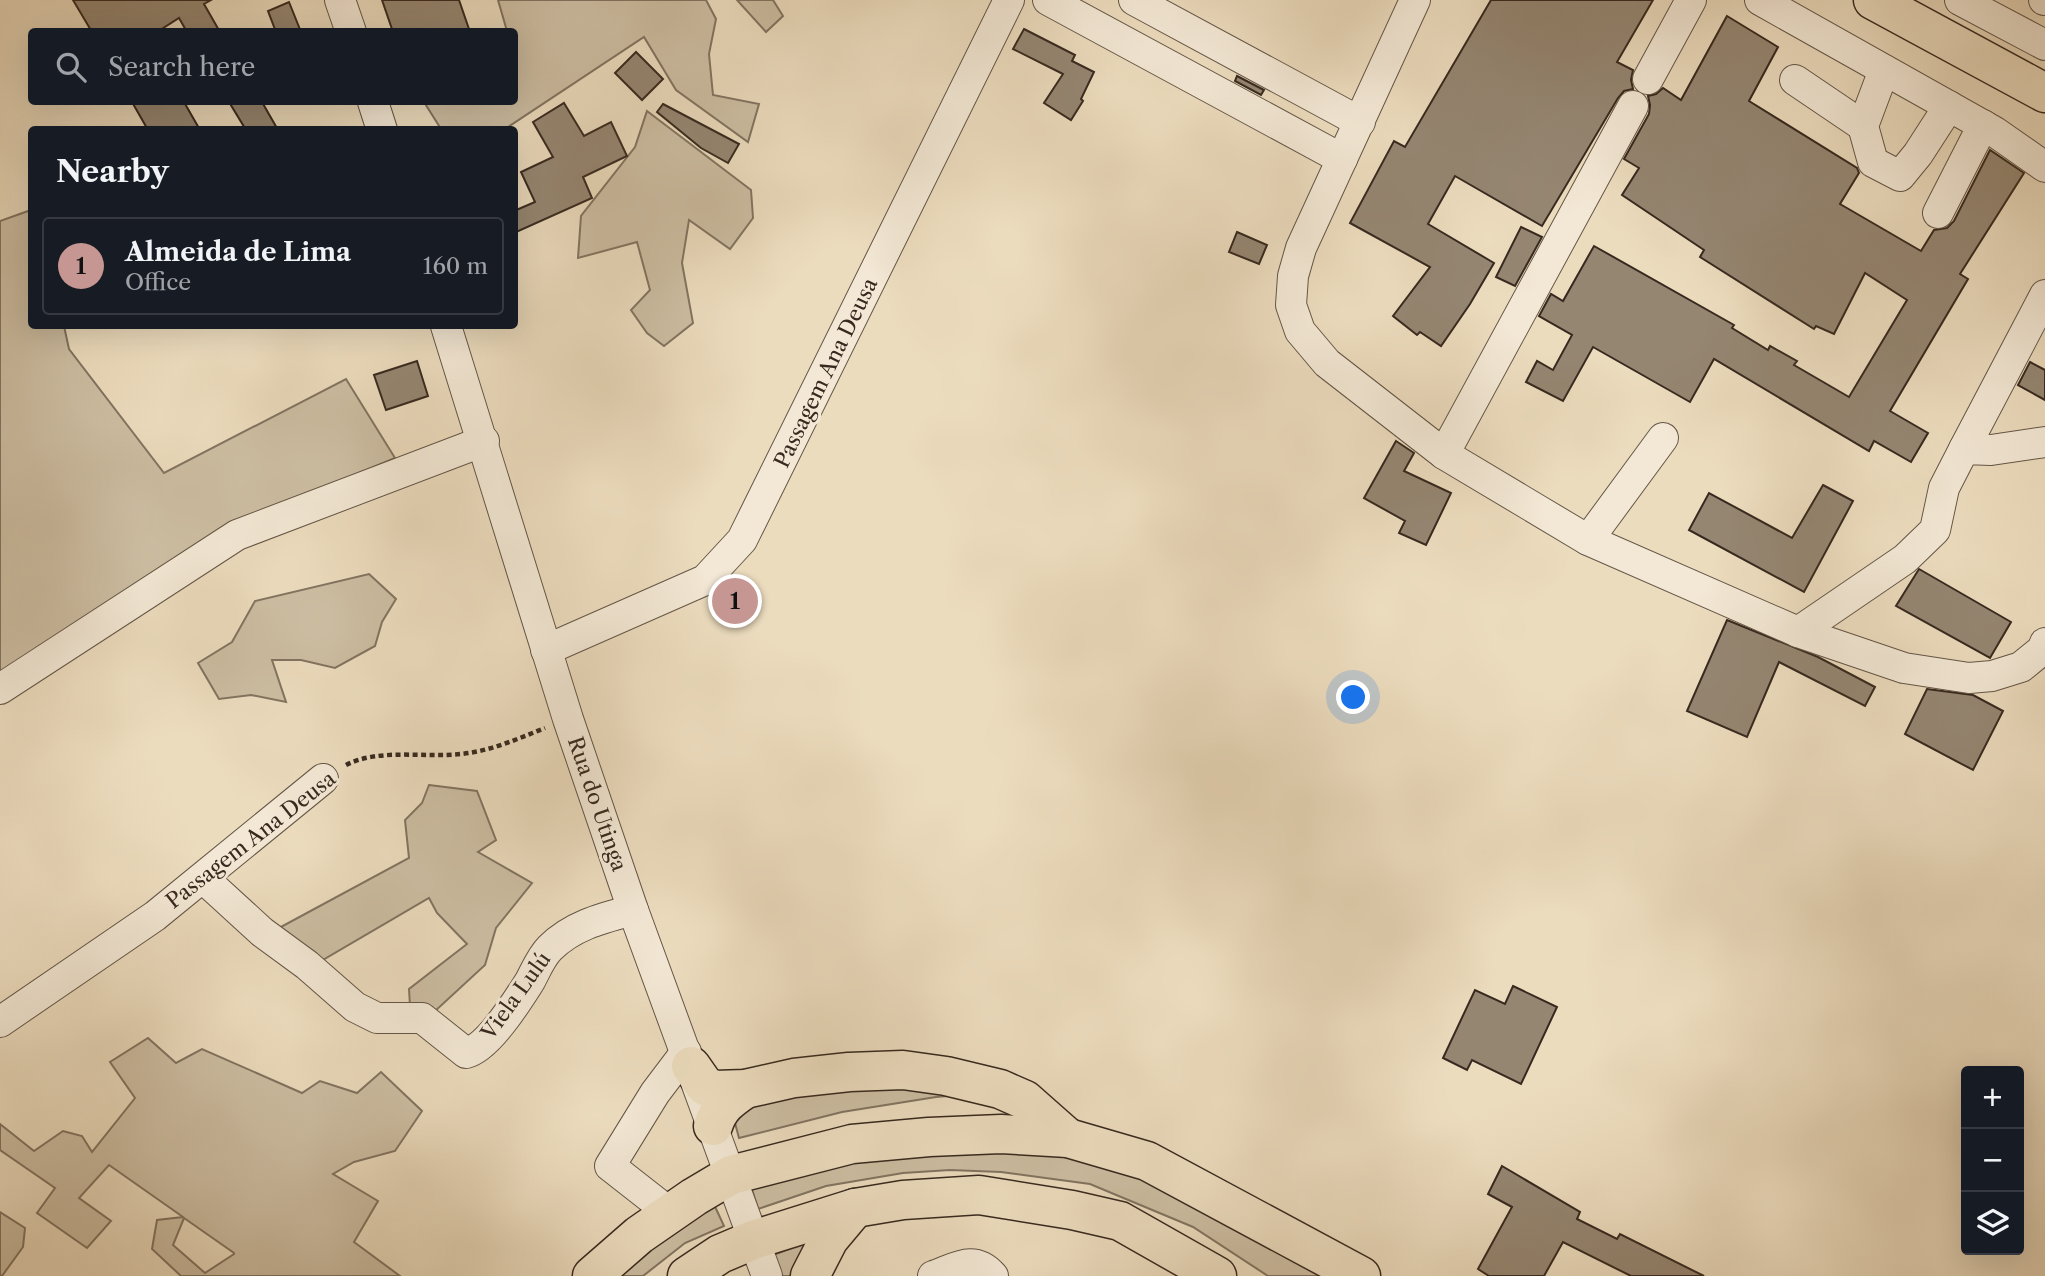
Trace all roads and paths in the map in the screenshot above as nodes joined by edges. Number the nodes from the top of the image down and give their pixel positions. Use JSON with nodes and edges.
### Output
{"nodes":[{"id":1,"x":340,"y":0,"type":"edge"},
{"id":2,"x":1009,"y":0,"type":"edge"},
{"id":3,"x":1048,"y":0,"type":"edge"},
{"id":4,"x":1120,"y":0,"type":"edge"},
{"id":5,"x":1134,"y":0,"type":"edge"},
{"id":6,"x":1415,"y":0,"type":"edge"},
{"id":7,"x":1691,"y":0,"type":"edge"},
{"id":8,"x":1760,"y":0,"type":"edge"},
{"id":9,"x":1873,"y":0,"type":"edge"},
{"id":10,"x":1960,"y":0,"type":"edge"},
{"id":11,"x":1096,"y":26,"type":"junction"},
{"id":12,"x":350,"y":28,"type":"edge"},
{"id":13,"x":2045,"y":45,"type":"edge"},
{"id":14,"x":1884,"y":70,"type":"junction"},
{"id":15,"x":1648,"y":79,"type":"dead end"},
{"id":16,"x":1795,"y":80,"type":"dead end"},
{"id":17,"x":2045,"y":93,"type":"edge"},
{"id":18,"x":374,"y":105,"type":"edge"},
{"id":19,"x":1633,"y":106,"type":"dead end"},
{"id":20,"x":1949,"y":106,"type":"junction"},
{"id":21,"x":1360,"y":122,"type":"junction"},
{"id":22,"x":1983,"y":125,"type":"junction"},
{"id":23,"x":381,"y":126,"type":"edge"},
{"id":24,"x":1863,"y":126,"type":"junction"},
{"id":25,"x":1342,"y":159,"type":"junction"},
{"id":26,"x":2045,"y":167,"type":"edge"},
{"id":27,"x":1938,"y":214,"type":"dead end"},
{"id":28,"x":2045,"y":295,"type":"edge"},
{"id":29,"x":447,"y":329,"type":"edge"},
{"id":30,"x":1663,"y":438,"type":"dead end"},
{"id":31,"x":484,"y":441,"type":"junction"},
{"id":32,"x":2045,"y":442,"type":"edge"},
{"id":33,"x":1964,"y":449,"type":"junction"},
{"id":34,"x":1444,"y":454,"type":"junction"},
{"id":35,"x":1588,"y":540,"type":"junction"},
{"id":36,"x":1798,"y":632,"type":"junction"},
{"id":37,"x":2045,"y":643,"type":"edge"},
{"id":38,"x":546,"y":650,"type":"junction"},
{"id":39,"x":0,"y":690,"type":"edge"},
{"id":40,"x":568,"y":719,"type":"junction"},
{"id":41,"x":323,"y":779,"type":"joint"},
{"id":42,"x":202,"y":878,"type":"junction"},
{"id":43,"x":633,"y":910,"type":"junction"},
{"id":44,"x":0,"y":1022,"type":"edge"},
{"id":45,"x":689,"y":1059,"type":"junction"},
{"id":46,"x":745,"y":1089,"type":"junction"},
{"id":47,"x":713,"y":1126,"type":"junction"},
{"id":48,"x":1069,"y":1138,"type":"junction"},
{"id":49,"x":731,"y":1175,"type":"junction"},
{"id":50,"x":855,"y":1208,"type":"junction"},
{"id":51,"x":670,"y":1213,"type":"junction"},
{"id":52,"x":753,"y":1240,"type":"junction"},
{"id":53,"x":592,"y":1276,"type":"edge"},
{"id":54,"x":687,"y":1276,"type":"edge"},
{"id":55,"x":766,"y":1276,"type":"edge"},
{"id":56,"x":810,"y":1276,"type":"edge"},
{"id":57,"x":933,"y":1276,"type":"edge"},
{"id":58,"x":993,"y":1276,"type":"edge"},
{"id":59,"x":1217,"y":1276,"type":"edge"},
{"id":60,"x":1361,"y":1276,"type":"edge"}],
"edges":[{"from":1,"to":12,"type":"street"},
{"from":2,"to":38,"type":"street","name":"Passagem Ana Deusa"},
{"from":3,"to":11,"type":"street"},
{"from":4,"to":11,"type":"street"},
{"from":5,"to":21,"type":"street"},
{"from":6,"to":21,"type":"street"},
{"from":7,"to":15,"type":"street"},
{"from":8,"to":14,"type":"street"},
{"from":9,"to":17,"type":"main road"},
{"from":10,"to":13,"type":"street"},
{"from":11,"to":25,"type":"street"},
{"from":14,"to":20,"type":"street"},
{"from":14,"to":24,"type":"street"},
{"from":16,"to":24,"type":"street"},
{"from":18,"to":23,"type":"street"},
{"from":19,"to":34,"type":"street"},
{"from":20,"to":22,"type":"street"},
{"from":20,"to":24,"type":"street"},
{"from":21,"to":25,"type":"street"},
{"from":22,"to":26,"type":"street"},
{"from":22,"to":27,"type":"street"},
{"from":25,"to":34,"type":"street"},
{"from":28,"to":33,"type":"street"},
{"from":29,"to":31,"type":"street","name":"Rua do Utinga"},
{"from":30,"to":35,"type":"street"},
{"from":31,"to":38,"type":"street","name":"Rua do Utinga"},
{"from":31,"to":39,"type":"street"},
{"from":32,"to":33,"type":"street"},
{"from":33,"to":36,"type":"street"},
{"from":34,"to":35,"type":"street"},
{"from":35,"to":36,"type":"street"},
{"from":36,"to":37,"type":"street"},
{"from":38,"to":40,"type":"street","name":"Rua do Utinga"},
{"from":40,"to":41,"type":"path","name":"Passagem Ana Deusa"},
{"from":40,"to":43,"type":"street","name":"Rua do Utinga"},
{"from":41,"to":42,"type":"street","name":"Passagem Ana Deusa"},
{"from":42,"to":43,"type":"street","name":"Viela Lulú"},
{"from":42,"to":44,"type":"street","name":"Passagem Ana Deusa"},
{"from":43,"to":45,"type":"street","name":"Rua do Utinga"},
{"from":45,"to":46,"type":"main road"},
{"from":45,"to":47,"type":"street","name":"Rua do Utinga"},
{"from":45,"to":51,"type":"street"},
{"from":46,"to":47,"type":"main road"},
{"from":46,"to":48,"type":"main road"},
{"from":47,"to":49,"type":"street","name":"Rua do Utinga"},
{"from":48,"to":49,"type":"main road"},
{"from":48,"to":60,"type":"main road"},
{"from":49,"to":51,"type":"main road"},
{"from":49,"to":52,"type":"street","name":"Rua do Utinga"},
{"from":50,"to":52,"type":"main road"},
{"from":50,"to":56,"type":"main road"},
{"from":50,"to":59,"type":"main road"},
{"from":51,"to":53,"type":"main road"},
{"from":52,"to":54,"type":"main road"},
{"from":52,"to":55,"type":"street","name":"Rua do Utinga"},
{"from":57,"to":58,"type":"street"}]}
